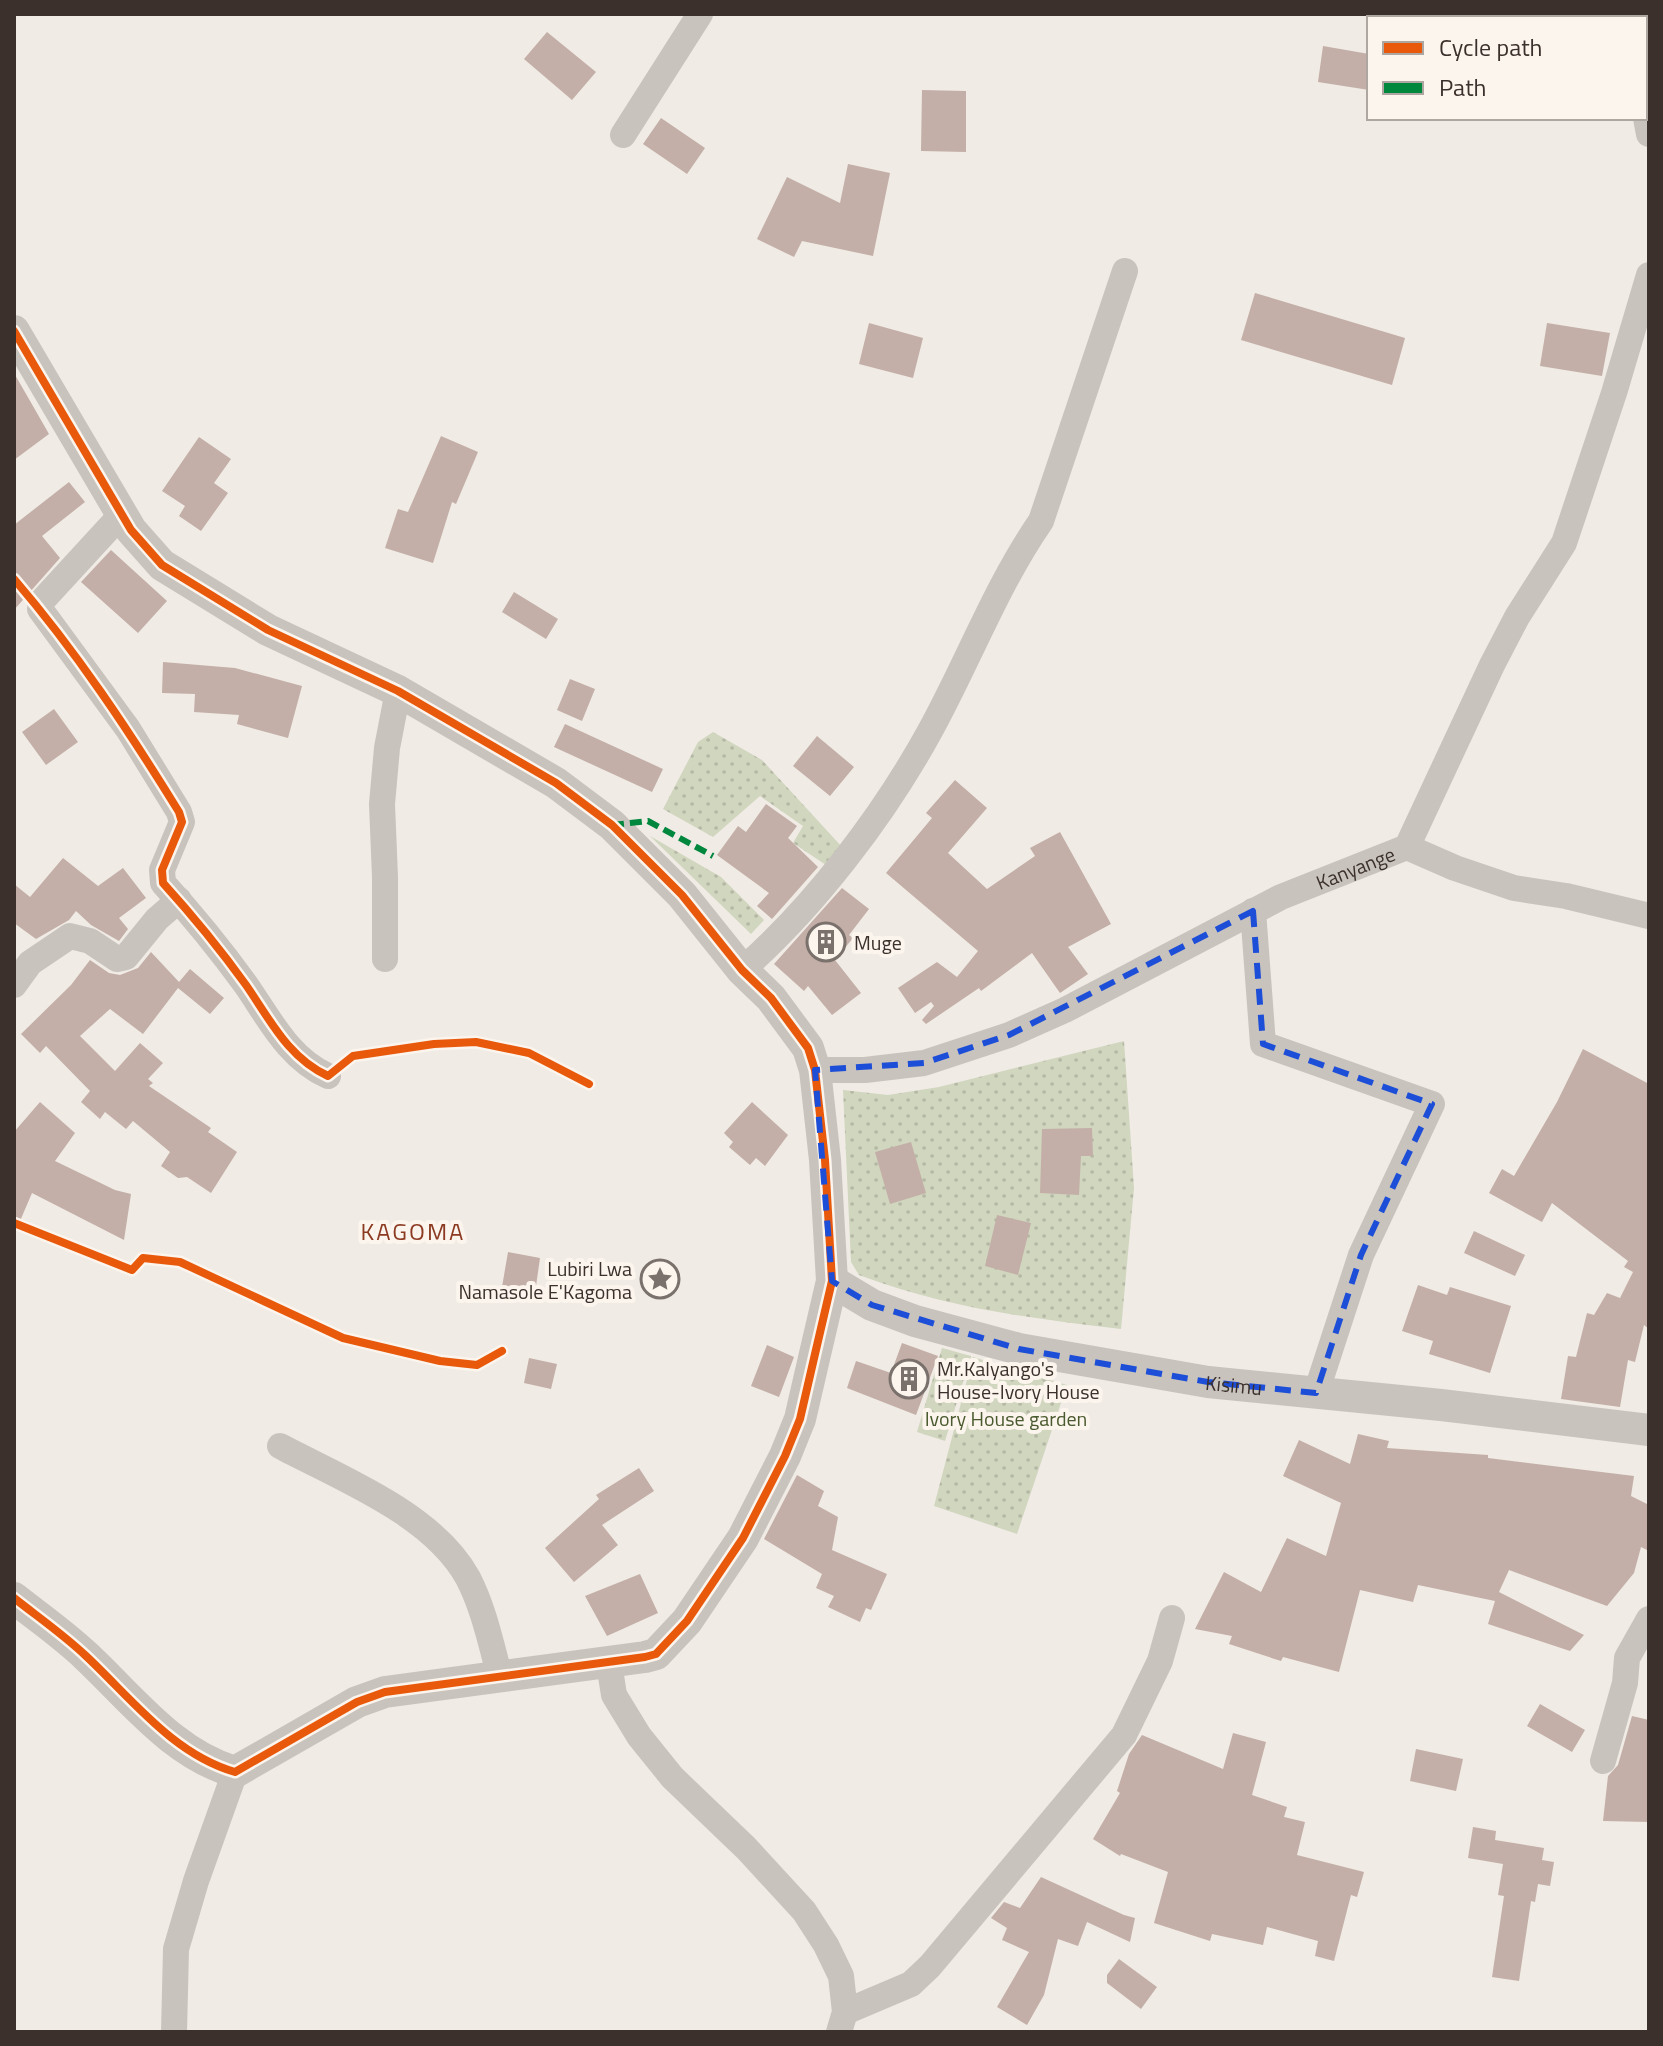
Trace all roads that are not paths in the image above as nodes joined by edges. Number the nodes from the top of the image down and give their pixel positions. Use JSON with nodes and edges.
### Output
{"nodes":[{"id":1,"x":700,"y":14,"type":"edge"},
{"id":2,"x":623,"y":135,"type":"dead end"},
{"id":3,"x":1125,"y":271,"type":"dead end"},
{"id":4,"x":1649,"y":275,"type":"edge"},
{"id":5,"x":14,"y":331,"type":"edge"},
{"id":6,"x":121,"y":515,"type":"junction"},
{"id":7,"x":398,"y":691,"type":"junction"},
{"id":8,"x":1407,"y":847,"type":"junction"},
{"id":9,"x":179,"y":900,"type":"junction"},
{"id":10,"x":1253,"y":911,"type":"junction"},
{"id":11,"x":1649,"y":916,"type":"edge"},
{"id":12,"x":385,"y":959,"type":"dead end"},
{"id":13,"x":742,"y":970,"type":"junction"},
{"id":14,"x":14,"y":985,"type":"edge"},
{"id":15,"x":815,"y":1070,"type":"junction"},
{"id":16,"x":328,"y":1076,"type":"dead end"},
{"id":17,"x":832,"y":1281,"type":"junction"},
{"id":18,"x":1316,"y":1393,"type":"junction"},
{"id":19,"x":1649,"y":1430,"type":"edge"},
{"id":20,"x":280,"y":1446,"type":"dead end"},
{"id":21,"x":14,"y":1598,"type":"edge"},
{"id":22,"x":1172,"y":1618,"type":"dead end"},
{"id":23,"x":1649,"y":1619,"type":"edge"},
{"id":24,"x":609,"y":1663,"type":"junction"},
{"id":25,"x":500,"y":1677,"type":"junction"},
{"id":26,"x":1603,"y":1761,"type":"dead end"},
{"id":27,"x":235,"y":1772,"type":"junction"},
{"id":28,"x":842,"y":2022,"type":"edge"},
{"id":29,"x":174,"y":2032,"type":"edge"}],
"edges":[{"from":1,"to":2,"type":"street"},
{"from":3,"to":13,"type":"street"},
{"from":4,"to":8,"type":"street","name":"Kanyange"},
{"from":5,"to":6,"type":"street"},
{"from":6,"to":7,"type":"street"},
{"from":6,"to":9,"type":"street"},
{"from":7,"to":12,"type":"street"},
{"from":7,"to":13,"type":"street"},
{"from":8,"to":10,"type":"street","name":"Kanyange"},
{"from":8,"to":11,"type":"street"},
{"from":9,"to":14,"type":"street"},
{"from":9,"to":16,"type":"street"},
{"from":10,"to":15,"type":"street","name":"Kanyange"},
{"from":10,"to":18,"type":"street"},
{"from":13,"to":15,"type":"street"},
{"from":15,"to":17,"type":"street"},
{"from":17,"to":18,"type":"street","name":"Kisimu"},
{"from":17,"to":24,"type":"street"},
{"from":18,"to":19,"type":"street","name":"Kisimu"},
{"from":20,"to":25,"type":"street"},
{"from":21,"to":27,"type":"street"},
{"from":22,"to":28,"type":"street"},
{"from":23,"to":26,"type":"street"},
{"from":24,"to":25,"type":"street"},
{"from":24,"to":28,"type":"street"},
{"from":25,"to":27,"type":"street"},
{"from":27,"to":29,"type":"street"}]}
